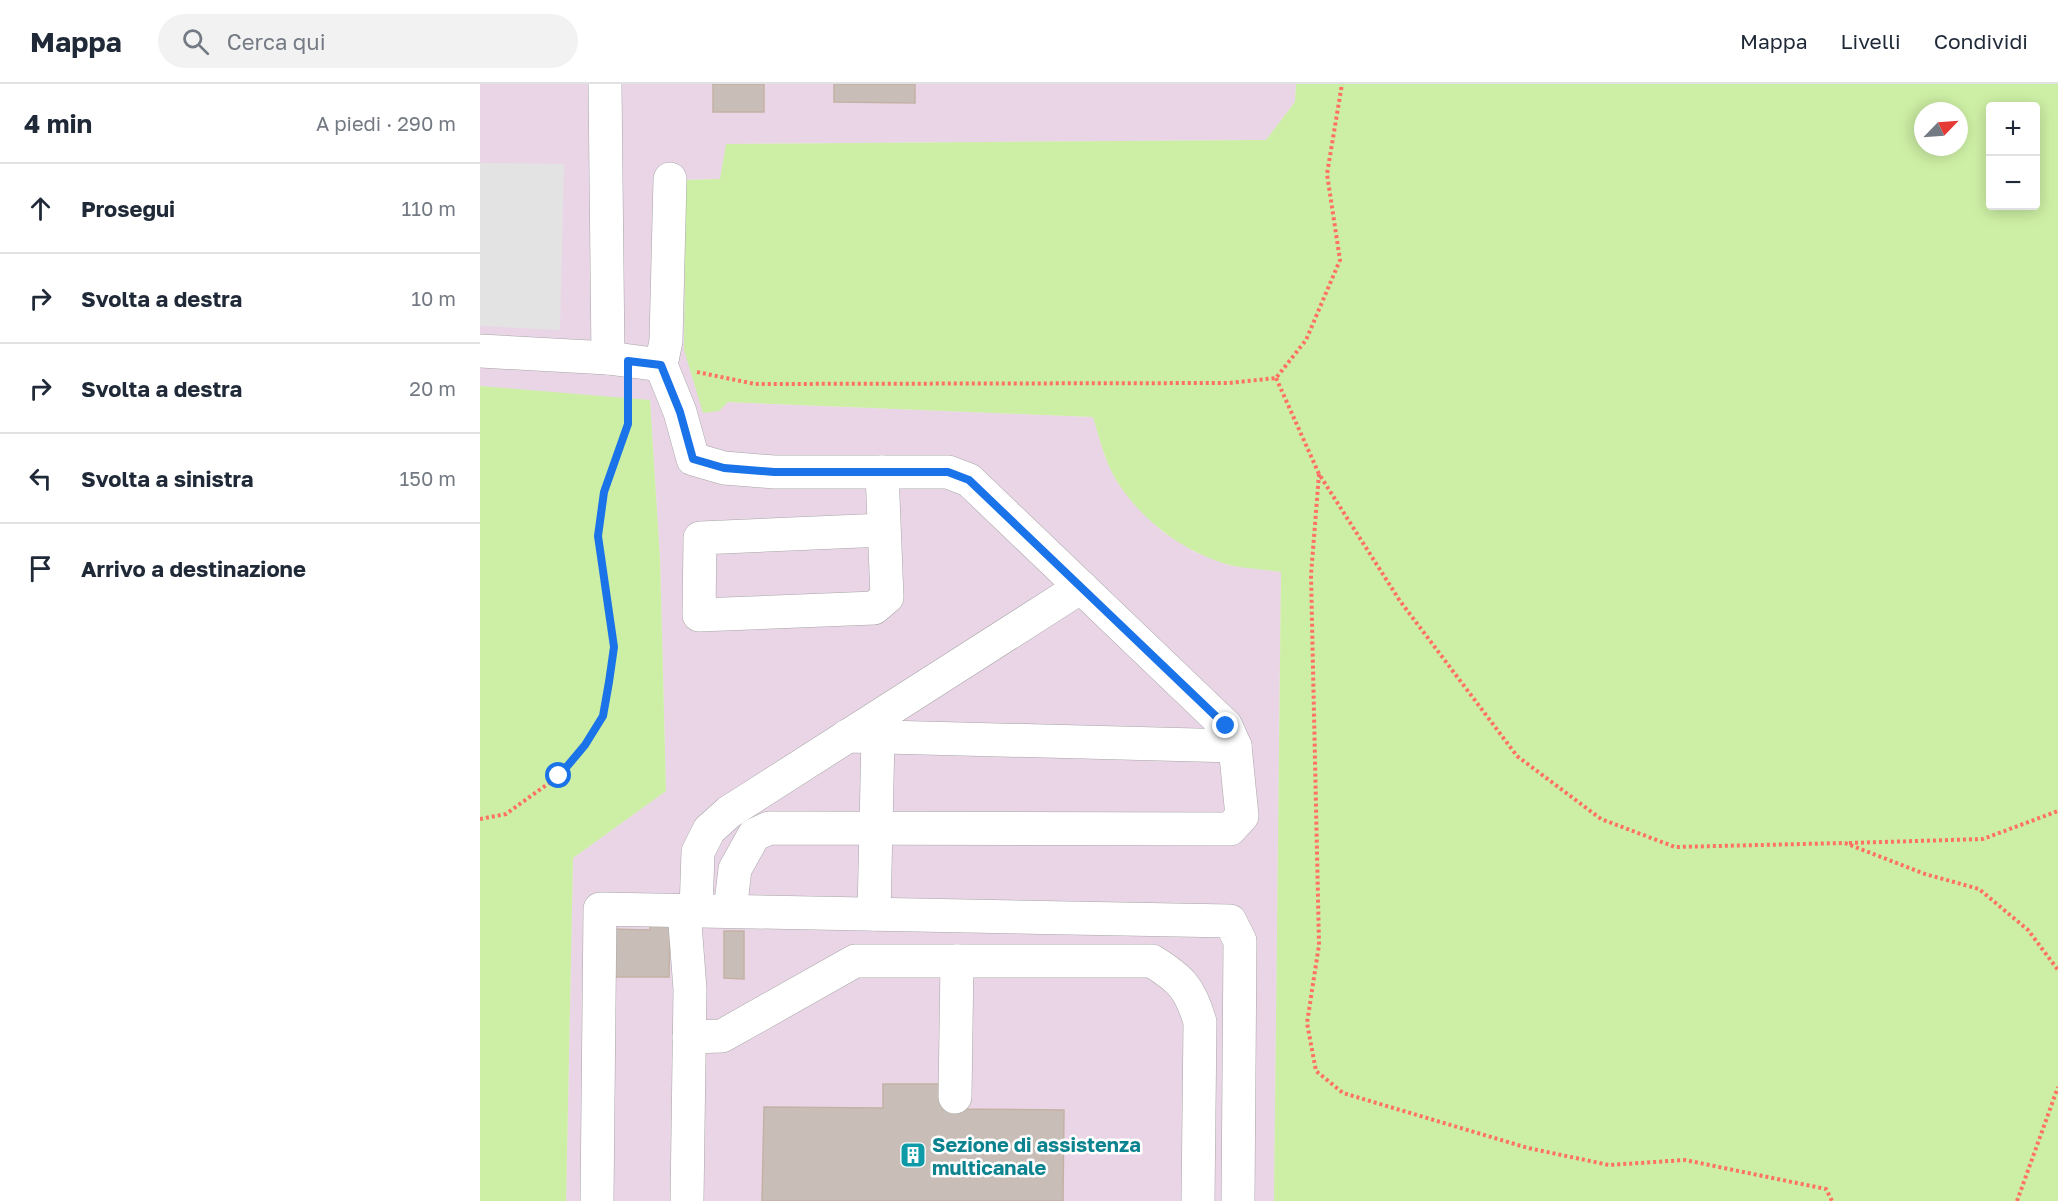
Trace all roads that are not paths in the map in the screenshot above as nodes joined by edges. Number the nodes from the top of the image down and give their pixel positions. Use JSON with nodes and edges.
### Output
{"nodes":[{"id":1,"x":605,"y":84,"type":"edge"},
{"id":2,"x":670,"y":179,"type":"dead end"},
{"id":3,"x":480,"y":351,"type":"edge"},
{"id":4,"x":618,"y":359,"type":"junction"},
{"id":5,"x":661,"y":365,"type":"junction"},
{"id":6,"x":882,"y":472,"type":"junction"},
{"id":7,"x":884,"y":530,"type":"junction"},
{"id":8,"x":1081,"y":586,"type":"junction"},
{"id":9,"x":863,"y":736,"type":"junction"},
{"id":10,"x":1236,"y":746,"type":"junction"},
{"id":11,"x":876,"y":828,"type":"junction"},
{"id":12,"x":690,"y":911,"type":"junction"},
{"id":13,"x":730,"y":911,"type":"junction"},
{"id":14,"x":874,"y":915,"type":"junction"},
{"id":15,"x":957,"y":961,"type":"junction"},
{"id":16,"x":689,"y":1037,"type":"junction"},
{"id":17,"x":955,"y":1097,"type":"dead end"},
{"id":18,"x":597,"y":1201,"type":"edge"},
{"id":19,"x":687,"y":1201,"type":"edge"},
{"id":20,"x":1198,"y":1201,"type":"edge"},
{"id":21,"x":1238,"y":1201,"type":"edge"}],
"edges":[{"from":1,"to":4,"type":"street"},
{"from":2,"to":5,"type":"street"},
{"from":3,"to":4,"type":"street"},
{"from":4,"to":5,"type":"street"},
{"from":5,"to":6,"type":"street"},
{"from":6,"to":7,"type":"street"},
{"from":6,"to":8,"type":"street"},
{"from":7,"to":7,"type":"street"},
{"from":8,"to":9,"type":"street"},
{"from":8,"to":10,"type":"street"},
{"from":9,"to":10,"type":"street"},
{"from":9,"to":11,"type":"street"},
{"from":9,"to":12,"type":"street"},
{"from":10,"to":11,"type":"street"},
{"from":11,"to":13,"type":"street"},
{"from":11,"to":14,"type":"street"},
{"from":12,"to":13,"type":"street"},
{"from":12,"to":16,"type":"street"},
{"from":12,"to":18,"type":"street"},
{"from":13,"to":14,"type":"street"},
{"from":14,"to":21,"type":"street"},
{"from":15,"to":16,"type":"street"},
{"from":15,"to":17,"type":"street"},
{"from":15,"to":20,"type":"street"},
{"from":16,"to":19,"type":"street"}]}
